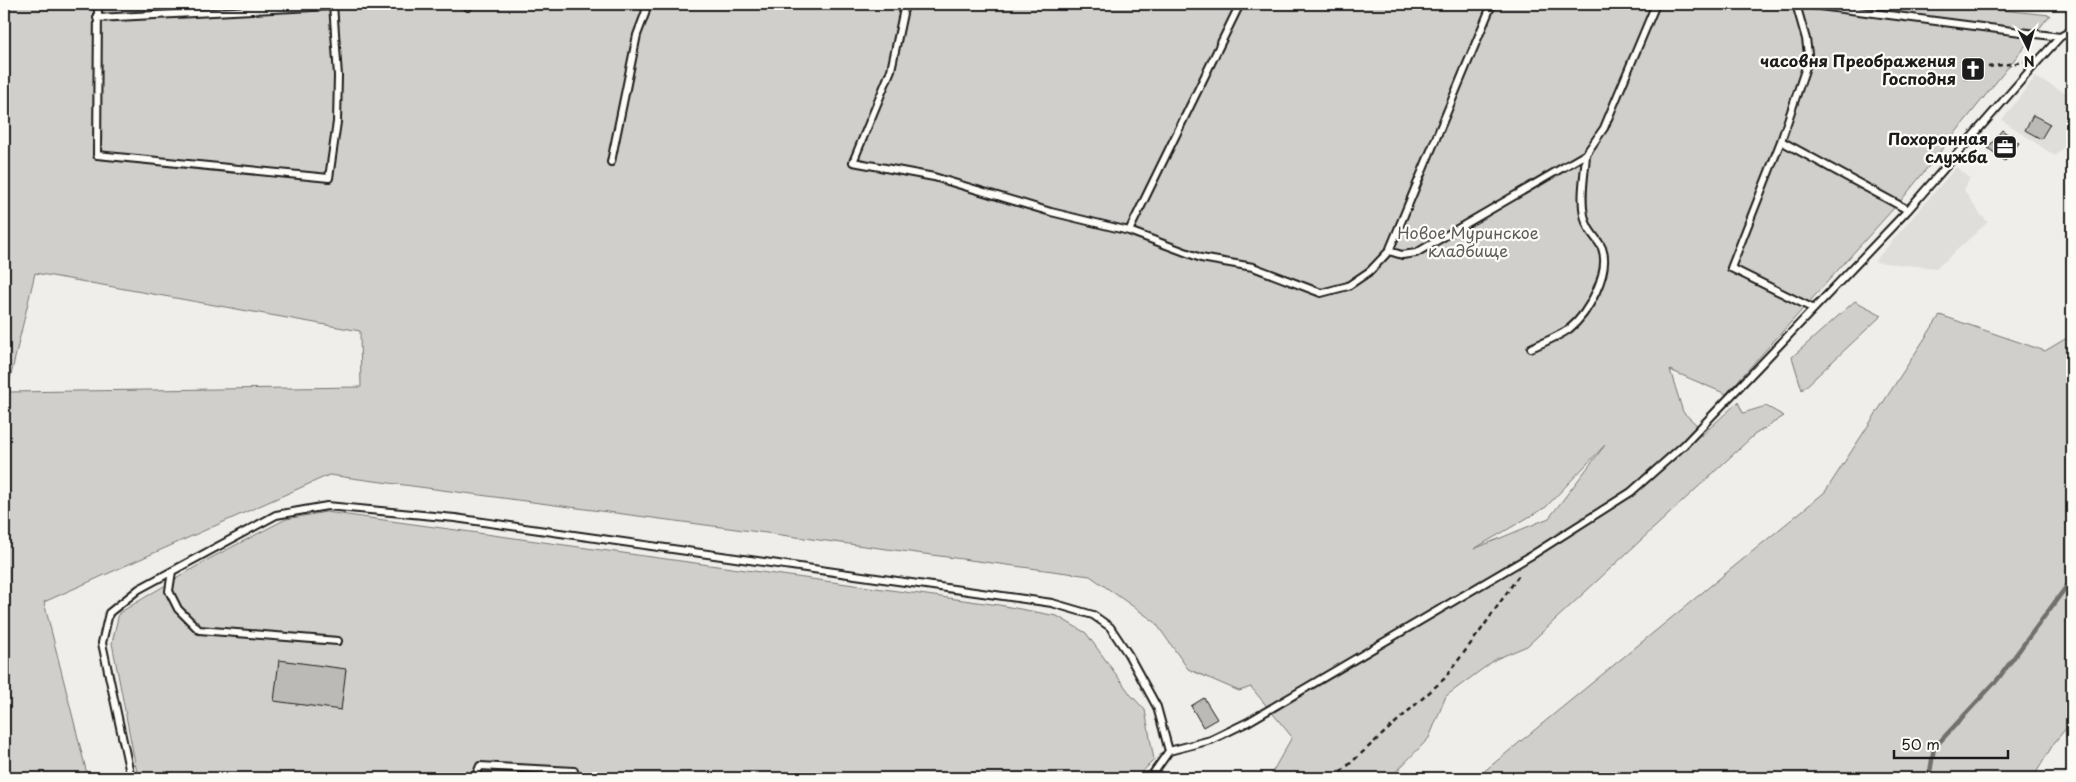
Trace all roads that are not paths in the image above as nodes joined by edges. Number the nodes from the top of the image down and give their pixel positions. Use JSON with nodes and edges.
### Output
{"nodes":[{"id":1,"x":98,"y":4,"type":"edge"},
{"id":2,"x":647,"y":4,"type":"edge"},
{"id":3,"x":905,"y":4,"type":"edge"},
{"id":4,"x":1240,"y":4,"type":"edge"},
{"id":5,"x":1492,"y":4,"type":"edge"},
{"id":6,"x":1656,"y":4,"type":"edge"},
{"id":7,"x":1796,"y":4,"type":"edge"},
{"id":8,"x":1804,"y":4,"type":"edge"},
{"id":9,"x":333,"y":5,"type":"edge"},
{"id":10,"x":97,"y":18,"type":"junction"},
{"id":11,"x":2072,"y":30,"type":"edge"},
{"id":12,"x":2060,"y":37,"type":"junction"},
{"id":13,"x":1781,"y":141,"type":"junction"},
{"id":14,"x":1586,"y":154,"type":"junction"},
{"id":15,"x":610,"y":162,"type":"dead end"},
{"id":16,"x":1908,"y":210,"type":"junction"},
{"id":17,"x":1130,"y":231,"type":"junction"},
{"id":18,"x":1389,"y":251,"type":"junction"},
{"id":19,"x":1812,"y":308,"type":"junction"},
{"id":20,"x":1532,"y":348,"type":"dead end"},
{"id":21,"x":172,"y":572,"type":"junction"},
{"id":22,"x":338,"y":641,"type":"dead end"},
{"id":23,"x":1169,"y":751,"type":"junction"},
{"id":24,"x":574,"y":771,"type":"dead end"},
{"id":25,"x":131,"y":778,"type":"edge"},
{"id":26,"x":475,"y":778,"type":"edge"},
{"id":27,"x":1150,"y":778,"type":"edge"}],
"edges":[{"from":1,"to":10,"type":"lane"},
{"from":2,"to":15,"type":"lane"},
{"from":3,"to":17,"type":"lane"},
{"from":4,"to":17,"type":"lane"},
{"from":5,"to":18,"type":"lane"},
{"from":6,"to":14,"type":"lane"},
{"from":7,"to":13,"type":"lane"},
{"from":8,"to":12,"type":"lane"},
{"from":9,"to":10,"type":"lane"},
{"from":9,"to":10,"type":"lane"},
{"from":11,"to":12,"type":"lane"},
{"from":12,"to":16,"type":"lane"},
{"from":13,"to":16,"type":"lane"},
{"from":13,"to":19,"type":"lane"},
{"from":14,"to":18,"type":"lane"},
{"from":14,"to":20,"type":"lane"},
{"from":16,"to":19,"type":"lane"},
{"from":17,"to":18,"type":"lane"},
{"from":19,"to":23,"type":"lane"},
{"from":21,"to":22,"type":"lane"},
{"from":21,"to":23,"type":"lane"},
{"from":21,"to":25,"type":"lane"},
{"from":23,"to":27,"type":"lane"},
{"from":24,"to":26,"type":"lane"}]}
